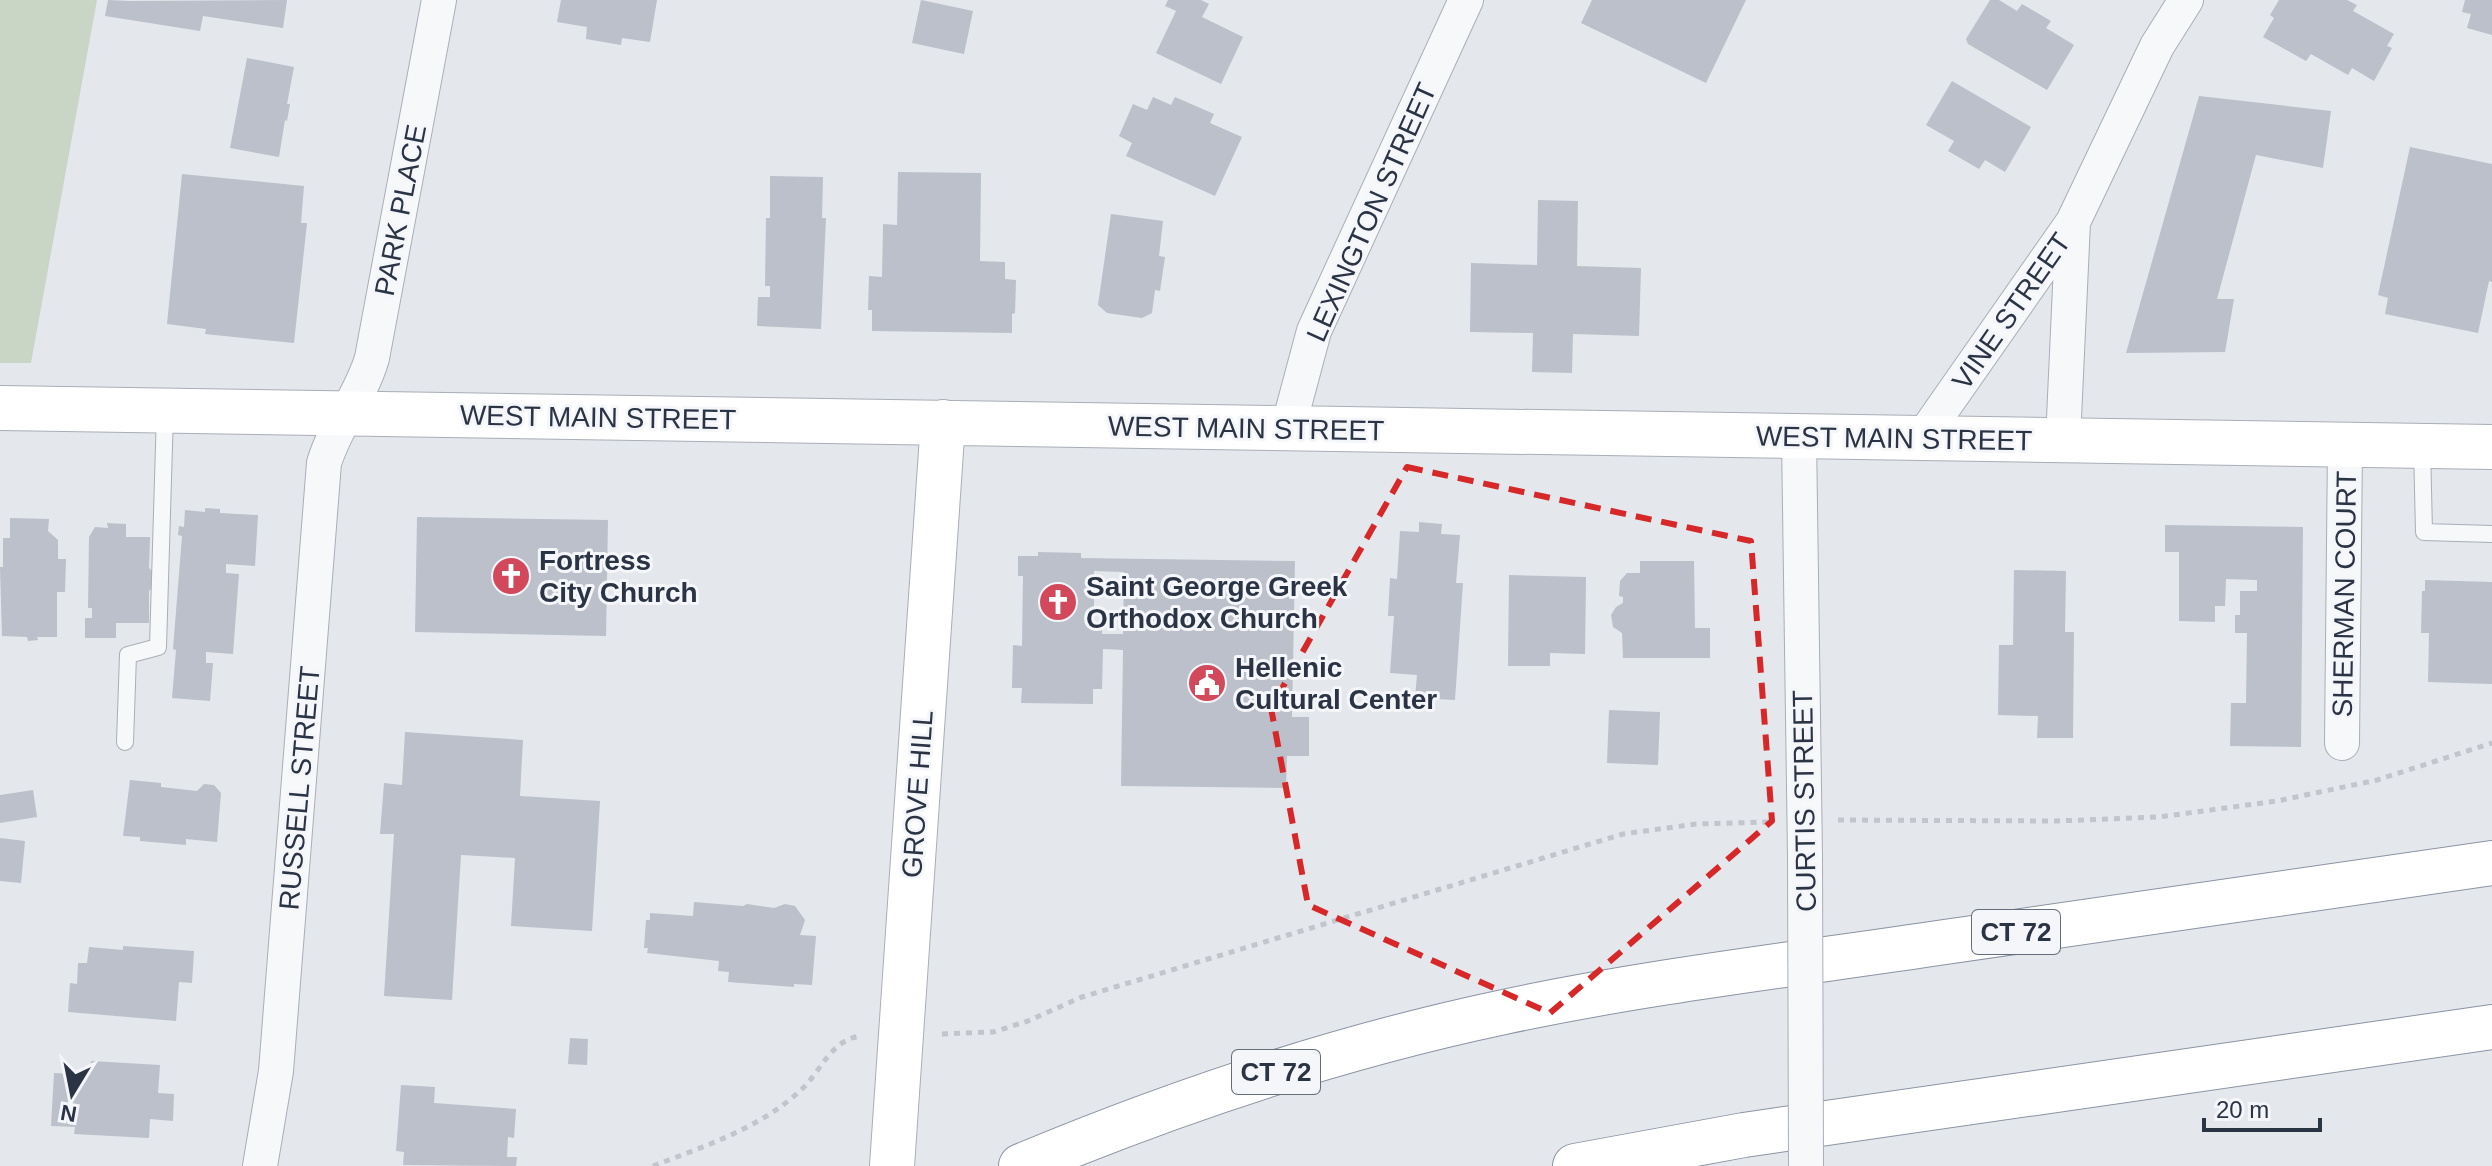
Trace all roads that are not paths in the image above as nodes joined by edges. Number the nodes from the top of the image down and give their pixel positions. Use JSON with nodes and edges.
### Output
{"nodes":[{"id":1,"x":439,"y":0,"type":"edge"},
{"id":2,"x":1466,"y":0,"type":"edge"},
{"id":3,"x":2186,"y":0,"type":"edge"},
{"id":4,"x":2073,"y":222,"type":"junction"},
{"id":5,"x":0,"y":408,"type":"edge"},
{"id":6,"x":165,"y":411,"type":"junction"},
{"id":7,"x":345,"y":413,"type":"junction"},
{"id":8,"x":943,"y":422,"type":"junction"},
{"id":9,"x":1288,"y":428,"type":"junction"},
{"id":10,"x":1799,"y":437,"type":"junction"},
{"id":11,"x":1922,"y":438,"type":"junction"},
{"id":12,"x":2063,"y":440,"type":"junction"},
{"id":13,"x":2345,"y":445,"type":"junction"},
{"id":14,"x":2422,"y":446,"type":"junction"},
{"id":15,"x":2492,"y":447,"type":"edge"},
{"id":16,"x":2492,"y":534,"type":"edge"},
{"id":17,"x":125,"y":742,"type":"dead end"},
{"id":18,"x":2342,"y":743,"type":"dead end"},
{"id":19,"x":2492,"y":863,"type":"edge"},
{"id":20,"x":2492,"y":1027,"type":"edge"},
{"id":21,"x":260,"y":1166,"type":"edge"},
{"id":22,"x":892,"y":1166,"type":"edge"},
{"id":23,"x":1021,"y":1166,"type":"edge"},
{"id":24,"x":1575,"y":1166,"type":"edge"},
{"id":25,"x":1806,"y":1166,"type":"edge"}],
"edges":[{"from":1,"to":7,"type":"street","name":"PARK PLACE"},
{"from":2,"to":9,"type":"street","name":"LEXINGTON STREET"},
{"from":3,"to":4,"type":"street","name":"VINE STREET"},
{"from":4,"to":11,"type":"street","name":"VINE STREET"},
{"from":4,"to":12,"type":"street","name":"VINE STREET"},
{"from":5,"to":6,"type":"main road","name":"WEST MAIN STREET"},
{"from":6,"to":7,"type":"main road","name":"WEST MAIN STREET"},
{"from":6,"to":17,"type":"lane"},
{"from":7,"to":8,"type":"main road","name":"WEST MAIN STREET"},
{"from":7,"to":21,"type":"street","name":"RUSSELL STREET"},
{"from":8,"to":9,"type":"main road","name":"WEST MAIN STREET"},
{"from":8,"to":22,"type":"main road","name":"GROVE HILL"},
{"from":9,"to":10,"type":"main road","name":"WEST MAIN STREET"},
{"from":10,"to":11,"type":"main road","name":"WEST MAIN STREET"},
{"from":10,"to":25,"type":"street","name":"CURTIS STREET","bridge":true},
{"from":11,"to":12,"type":"main road","name":"WEST MAIN STREET"},
{"from":12,"to":13,"type":"main road","name":"WEST MAIN STREET"},
{"from":13,"to":14,"type":"main road","name":"WEST MAIN STREET"},
{"from":13,"to":18,"type":"street","name":"SHERMAN COURT"},
{"from":14,"to":15,"type":"main road","name":"WEST MAIN STREET"},
{"from":14,"to":16,"type":"lane"},
{"from":19,"to":23,"type":"main road","number":"CT 72"},
{"from":20,"to":24,"type":"main road"}]}
